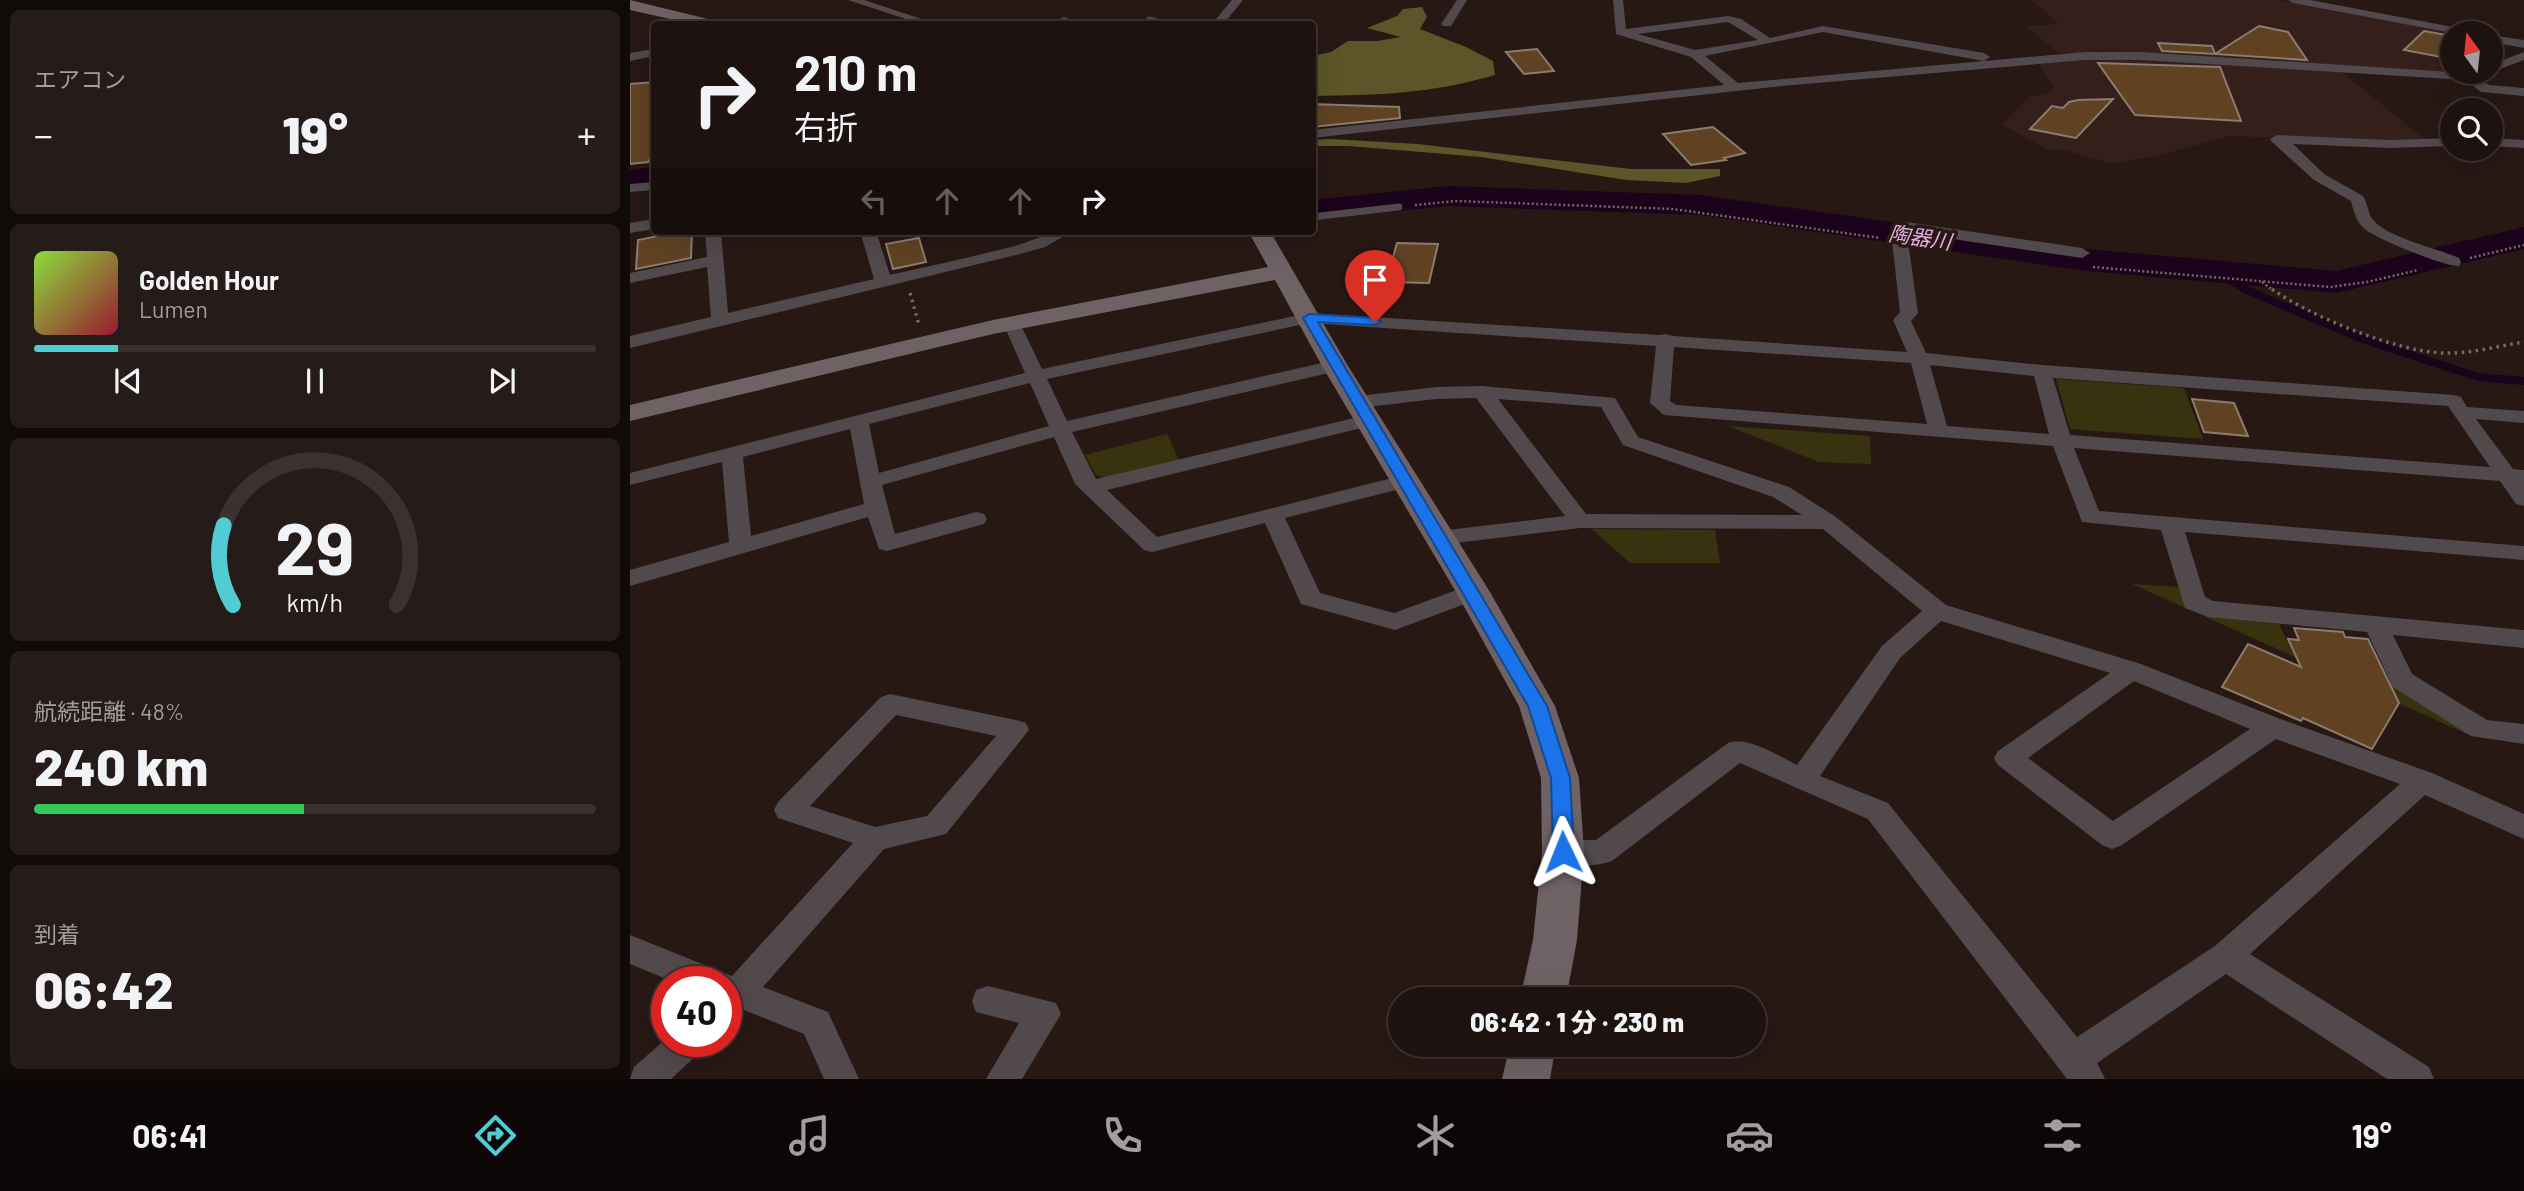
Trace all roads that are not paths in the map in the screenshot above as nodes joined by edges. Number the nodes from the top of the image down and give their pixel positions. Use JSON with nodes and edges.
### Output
{"nodes":[{"id":1,"x":853,"y":0,"type":"edge"},
{"id":2,"x":1238,"y":0,"type":"edge"},
{"id":3,"x":1462,"y":0,"type":"edge"},
{"id":4,"x":1618,"y":0,"type":"edge"},
{"id":5,"x":2293,"y":0,"type":"edge"},
{"id":6,"x":630,"y":5,"type":"edge"},
{"id":7,"x":1149,"y":19,"type":"dead end"},
{"id":8,"x":1064,"y":20,"type":"dead end"},
{"id":9,"x":697,"y":21,"type":"edge"},
{"id":10,"x":921,"y":21,"type":"edge"},
{"id":11,"x":1061,"y":21,"type":"edge"},
{"id":12,"x":1157,"y":21,"type":"edge"},
{"id":13,"x":1219,"y":21,"type":"edge"},
{"id":14,"x":1447,"y":24,"type":"dead end"},
{"id":15,"x":2440,"y":28,"type":"edge"},
{"id":16,"x":1620,"y":32,"type":"junction"},
{"id":17,"x":2503,"y":40,"type":"edge"},
{"id":18,"x":1768,"y":42,"type":"junction"},
{"id":19,"x":2524,"y":44,"type":"edge"},
{"id":20,"x":651,"y":54,"type":"edge"},
{"id":21,"x":1695,"y":54,"type":"junction"},
{"id":22,"x":630,"y":57,"type":"edge"},
{"id":23,"x":2524,"y":57,"type":"edge"},
{"id":24,"x":2009,"y":63,"type":"junction"},
{"id":25,"x":2503,"y":64,"type":"edge"},
{"id":26,"x":2440,"y":72,"type":"edge"},
{"id":27,"x":2482,"y":84,"type":"edge"},
{"id":28,"x":1735,"y":87,"type":"junction"},
{"id":29,"x":2524,"y":92,"type":"edge"},
{"id":30,"x":1316,"y":134,"type":"edge"},
{"id":31,"x":2440,"y":142,"type":"edge"},
{"id":32,"x":2503,"y":143,"type":"edge"},
{"id":33,"x":2524,"y":144,"type":"edge"},
{"id":34,"x":651,"y":186,"type":"edge"},
{"id":35,"x":630,"y":188,"type":"edge"},
{"id":36,"x":1399,"y":207,"type":"dead end"},
{"id":37,"x":1316,"y":217,"type":"edge"},
{"id":38,"x":651,"y":224,"type":"edge"},
{"id":39,"x":630,"y":228,"type":"edge"},
{"id":40,"x":713,"y":235,"type":"edge"},
{"id":41,"x":869,"y":235,"type":"edge"},
{"id":42,"x":1056,"y":235,"type":"edge"},
{"id":43,"x":1261,"y":235,"type":"edge"},
{"id":44,"x":2082,"y":253,"type":"dead end"},
{"id":45,"x":2447,"y":258,"type":"dead end"},
{"id":46,"x":715,"y":260,"type":"junction"},
{"id":47,"x":1280,"y":272,"type":"junction"},
{"id":48,"x":630,"y":278,"type":"edge"},
{"id":49,"x":883,"y":282,"type":"junction"},
{"id":50,"x":1309,"y":318,"type":"junction"},
{"id":51,"x":720,"y":320,"type":"junction"},
{"id":52,"x":1012,"y":323,"type":"junction"},
{"id":53,"x":1666,"y":340,"type":"junction"},
{"id":54,"x":630,"y":342,"type":"edge"},
{"id":55,"x":1919,"y":358,"type":"junction"},
{"id":56,"x":1335,"y":366,"type":"junction"},
{"id":57,"x":2042,"y":371,"type":"junction"},
{"id":58,"x":1036,"y":376,"type":"junction"},
{"id":59,"x":1482,"y":392,"type":"junction"},
{"id":60,"x":1362,"y":411,"type":"junction"},
{"id":61,"x":2461,"y":412,"type":"junction"},
{"id":62,"x":630,"y":413,"type":"edge"},
{"id":63,"x":2524,"y":417,"type":"edge"},
{"id":64,"x":858,"y":421,"type":"junction"},
{"id":65,"x":1061,"y":429,"type":"junction"},
{"id":66,"x":1939,"y":432,"type":"junction"},
{"id":67,"x":2061,"y":441,"type":"junction"},
{"id":68,"x":732,"y":454,"type":"junction"},
{"id":69,"x":2515,"y":476,"type":"edge"},
{"id":70,"x":630,"y":479,"type":"edge"},
{"id":71,"x":1404,"y":481,"type":"junction"},
{"id":72,"x":870,"y":482,"type":"junction"},
{"id":73,"x":1091,"y":487,"type":"junction"},
{"id":74,"x":2524,"y":499,"type":"edge"},
{"id":75,"x":876,"y":508,"type":"junction"},
{"id":76,"x":1273,"y":517,"type":"junction"},
{"id":77,"x":976,"y":519,"type":"dead end"},
{"id":78,"x":1580,"y":521,"type":"junction"},
{"id":79,"x":1828,"y":522,"type":"junction"},
{"id":80,"x":2171,"y":524,"type":"junction"},
{"id":81,"x":1439,"y":538,"type":"junction"},
{"id":82,"x":741,"y":546,"type":"junction"},
{"id":83,"x":2524,"y":553,"type":"edge"},
{"id":84,"x":630,"y":578,"type":"edge"},
{"id":85,"x":1473,"y":593,"type":"junction"},
{"id":86,"x":1937,"y":611,"type":"junction"},
{"id":87,"x":2375,"y":624,"type":"junction"},
{"id":88,"x":2524,"y":639,"type":"edge"},
{"id":89,"x":2132,"y":670,"type":"junction"},
{"id":90,"x":2273,"y":727,"type":"junction"},
{"id":91,"x":2524,"y":734,"type":"edge"},
{"id":92,"x":1802,"y":780,"type":"junction"},
{"id":93,"x":2422,"y":781,"type":"junction"},
{"id":94,"x":2524,"y":828,"type":"edge"},
{"id":95,"x":876,"y":839,"type":"junction"},
{"id":96,"x":1563,"y":852,"type":"junction"},
{"id":97,"x":630,"y":949,"type":"edge"},
{"id":98,"x":2226,"y":956,"type":"junction"},
{"id":99,"x":668,"y":966,"type":"edge"},
{"id":100,"x":742,"y":976,"type":"edge"},
{"id":101,"x":1545,"y":987,"type":"edge"},
{"id":102,"x":742,"y":998,"type":"edge"},
{"id":103,"x":988,"y":1001,"type":"dead end"},
{"id":104,"x":670,"y":1057,"type":"edge"},
{"id":105,"x":1531,"y":1057,"type":"edge"},
{"id":106,"x":2081,"y":1069,"type":"edge"},
{"id":107,"x":646,"y":1079,"type":"edge"},
{"id":108,"x":842,"y":1079,"type":"edge"},
{"id":109,"x":1003,"y":1079,"type":"edge"},
{"id":110,"x":1526,"y":1079,"type":"edge"},
{"id":111,"x":2417,"y":1079,"type":"edge"}],
"edges":[{"from":1,"to":10,"type":"street"},
{"from":2,"to":13,"type":"street"},
{"from":3,"to":14,"type":"street"},
{"from":4,"to":16,"type":"street"},
{"from":5,"to":15,"type":"street"},
{"from":6,"to":9,"type":"street"},
{"from":7,"to":12,"type":"lane"},
{"from":8,"to":11,"type":"street"},
{"from":16,"to":18,"type":"street"},
{"from":16,"to":21,"type":"street"},
{"from":17,"to":19,"type":"street"},
{"from":18,"to":21,"type":"street"},
{"from":18,"to":24,"type":"street"},
{"from":20,"to":22,"type":"street"},
{"from":21,"to":28,"type":"street"},
{"from":23,"to":25,"type":"street"},
{"from":24,"to":26,"type":"street"},
{"from":24,"to":28,"type":"street"},
{"from":27,"to":29,"type":"street"},
{"from":28,"to":30,"type":"street"},
{"from":31,"to":45,"type":"street"},
{"from":32,"to":33,"type":"street"},
{"from":34,"to":35,"type":"street"},
{"from":36,"to":37,"type":"lane"},
{"from":38,"to":39,"type":"street"},
{"from":40,"to":46,"type":"street"},
{"from":41,"to":49,"type":"street"},
{"from":42,"to":49,"type":"street"},
{"from":43,"to":47,"type":"street"},
{"from":44,"to":55,"type":"street"},
{"from":46,"to":48,"type":"street"},
{"from":46,"to":51,"type":"street"},
{"from":47,"to":50,"type":"street"},
{"from":47,"to":52,"type":"street"},
{"from":49,"to":51,"type":"street"},
{"from":50,"to":53,"type":"street"},
{"from":50,"to":56,"type":"street"},
{"from":50,"to":58,"type":"street"},
{"from":51,"to":54,"type":"street"},
{"from":52,"to":58,"type":"street"},
{"from":52,"to":62,"type":"street"},
{"from":53,"to":55,"type":"street"},
{"from":53,"to":66,"type":"street"},
{"from":55,"to":57,"type":"street"},
{"from":55,"to":66,"type":"street"},
{"from":56,"to":60,"type":"street"},
{"from":56,"to":65,"type":"street"},
{"from":57,"to":61,"type":"street"},
{"from":57,"to":67,"type":"street"},
{"from":58,"to":64,"type":"street"},
{"from":58,"to":65,"type":"street"},
{"from":59,"to":60,"type":"street"},
{"from":59,"to":78,"type":"street"},
{"from":59,"to":79,"type":"street"},
{"from":60,"to":71,"type":"street"},
{"from":60,"to":73,"type":"street"},
{"from":61,"to":63,"type":"street"},
{"from":61,"to":69,"type":"street"},
{"from":64,"to":68,"type":"street"},
{"from":64,"to":72,"type":"street"},
{"from":65,"to":72,"type":"street"},
{"from":65,"to":73,"type":"street"},
{"from":66,"to":67,"type":"street"},
{"from":67,"to":69,"type":"street"},
{"from":67,"to":80,"type":"street"},
{"from":68,"to":70,"type":"street"},
{"from":68,"to":82,"type":"street"},
{"from":69,"to":74,"type":"street"},
{"from":71,"to":76,"type":"street"},
{"from":71,"to":81,"type":"street"},
{"from":72,"to":75,"type":"street"},
{"from":73,"to":76,"type":"street"},
{"from":75,"to":77,"type":"street"},
{"from":75,"to":82,"type":"street"},
{"from":76,"to":85,"type":"street"},
{"from":78,"to":79,"type":"street"},
{"from":78,"to":81,"type":"street"},
{"from":79,"to":86,"type":"street"},
{"from":80,"to":83,"type":"street"},
{"from":80,"to":87,"type":"street"},
{"from":81,"to":85,"type":"street"},
{"from":82,"to":84,"type":"street"},
{"from":85,"to":96,"type":"street"},
{"from":86,"to":89,"type":"street"},
{"from":86,"to":92,"type":"street"},
{"from":87,"to":88,"type":"street"},
{"from":87,"to":91,"type":"street"},
{"from":89,"to":90,"type":"street"},
{"from":89,"to":90,"type":"street"},
{"from":90,"to":93,"type":"street"},
{"from":92,"to":96,"type":"street"},
{"from":92,"to":106,"type":"street"},
{"from":93,"to":94,"type":"street"},
{"from":93,"to":98,"type":"street"},
{"from":95,"to":95,"type":"street"},
{"from":95,"to":100,"type":"street"},
{"from":96,"to":101,"type":"street"},
{"from":97,"to":99,"type":"street"},
{"from":98,"to":106,"type":"street"},
{"from":98,"to":111,"type":"street"},
{"from":102,"to":108,"type":"street"},
{"from":103,"to":109,"type":"street"},
{"from":104,"to":107,"type":"street"},
{"from":105,"to":110,"type":"street"}]}
